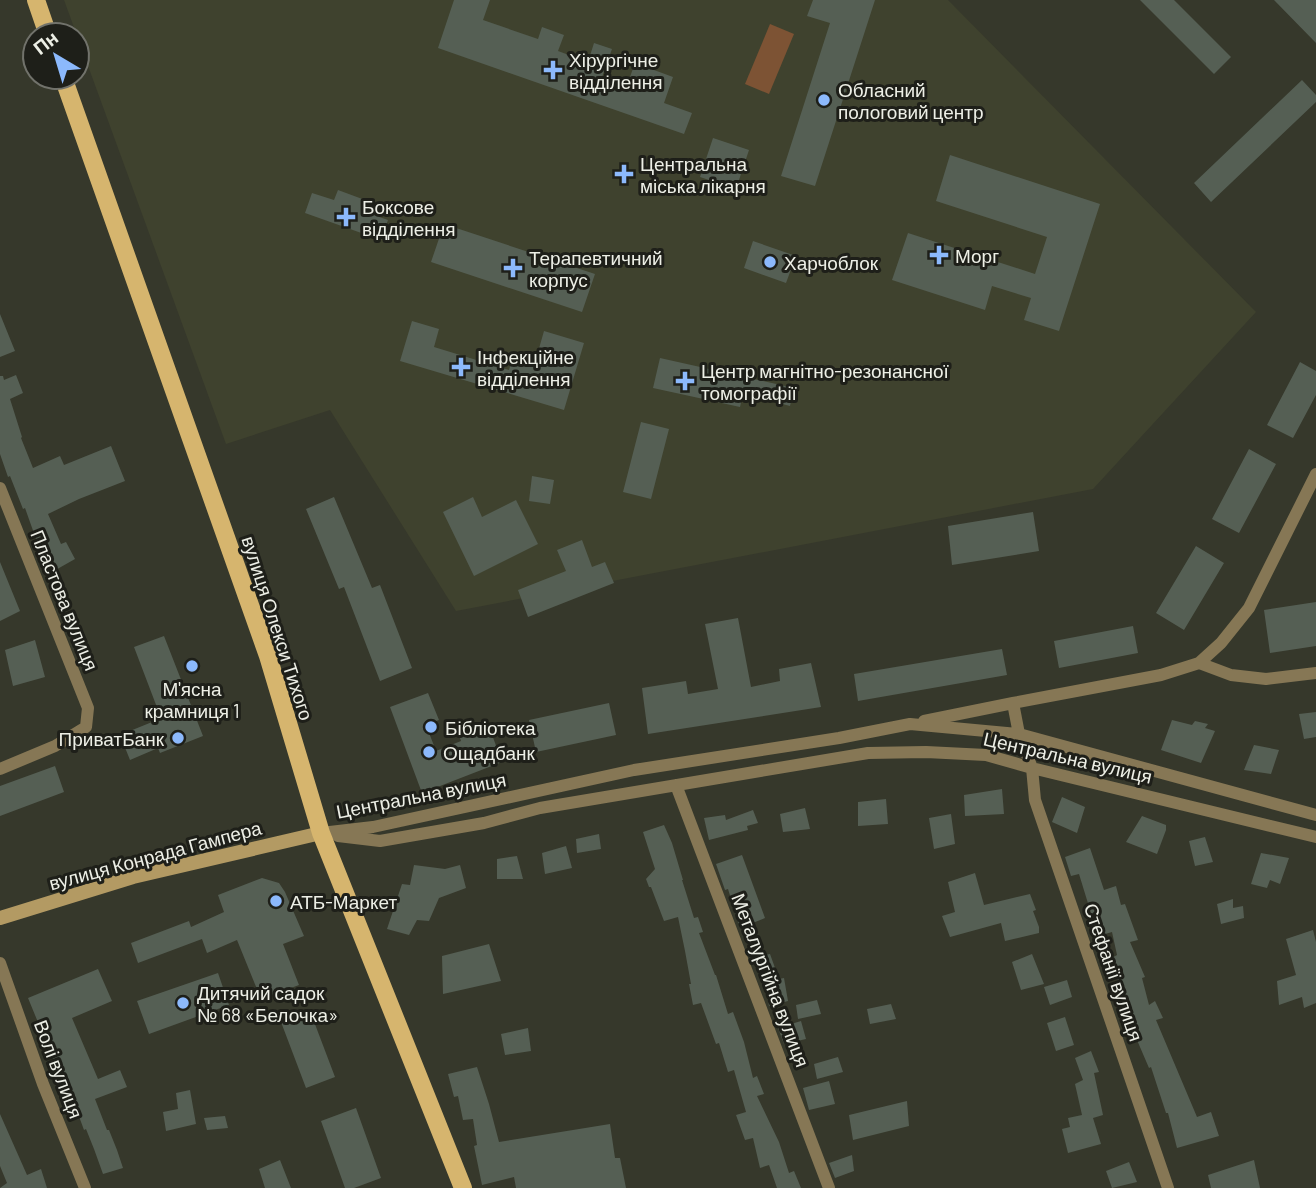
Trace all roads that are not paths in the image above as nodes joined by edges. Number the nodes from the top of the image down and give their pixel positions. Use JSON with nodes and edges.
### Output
{"nodes":[{"id":1,"x":36,"y":0,"type":"edge"},
{"id":2,"x":43,"y":21,"type":"edge"},
{"id":3,"x":68,"y":91,"type":"edge"},
{"id":4,"x":1316,"y":474,"type":"edge"},
{"id":5,"x":0,"y":488,"type":"edge"},
{"id":6,"x":1199,"y":663,"type":"junction"},
{"id":7,"x":1316,"y":673,"type":"edge"},
{"id":8,"x":1013,"y":704,"type":"junction"},
{"id":9,"x":910,"y":724,"type":"junction"},
{"id":10,"x":1019,"y":734,"type":"junction"},
{"id":11,"x":1031,"y":768,"type":"junction"},
{"id":12,"x":0,"y":769,"type":"edge"},
{"id":13,"x":676,"y":785,"type":"junction"},
{"id":14,"x":1316,"y":815,"type":"edge"},
{"id":15,"x":320,"y":834,"type":"junction"},
{"id":16,"x":1316,"y":837,"type":"edge"},
{"id":17,"x":0,"y":918,"type":"edge"},
{"id":18,"x":0,"y":963,"type":"edge"},
{"id":19,"x":85,"y":1188,"type":"edge"},
{"id":20,"x":463,"y":1188,"type":"edge"},
{"id":21,"x":829,"y":1188,"type":"edge"},
{"id":22,"x":1168,"y":1188,"type":"edge"}],
"edges":[{"from":1,"to":2,"type":"main road"},
{"from":3,"to":15,"type":"main road","name":"вулиця Олекси Тихого"},
{"from":4,"to":6,"type":"street"},
{"from":5,"to":12,"type":"street","name":"Пластова вулиця"},
{"from":6,"to":7,"type":"street"},
{"from":6,"to":8,"type":"street"},
{"from":8,"to":9,"type":"street"},
{"from":8,"to":10,"type":"street","name":"Стефанії вулиця"},
{"from":9,"to":10,"type":"street","name":"Центральна вулиця"},
{"from":9,"to":15,"type":"street","name":"Центральна вулиця"},
{"from":10,"to":11,"type":"street","name":"Стефанії вулиця"},
{"from":10,"to":14,"type":"street","name":"Центральна вулиця"},
{"from":11,"to":13,"type":"street","name":"Центральна вулиця"},
{"from":11,"to":16,"type":"street","name":"Центральна вулиця"},
{"from":11,"to":22,"type":"street","name":"Стефанії вулиця"},
{"from":13,"to":15,"type":"street","name":"Центральна вулиця"},
{"from":13,"to":21,"type":"street","name":"Металургійна вулиця"},
{"from":15,"to":17,"type":"main road","name":"вулиця Конрада Гампера"},
{"from":15,"to":20,"type":"main road","name":"вулиця Олекси Тихого"},
{"from":18,"to":19,"type":"street","name":"Волі вулиця"}]}
